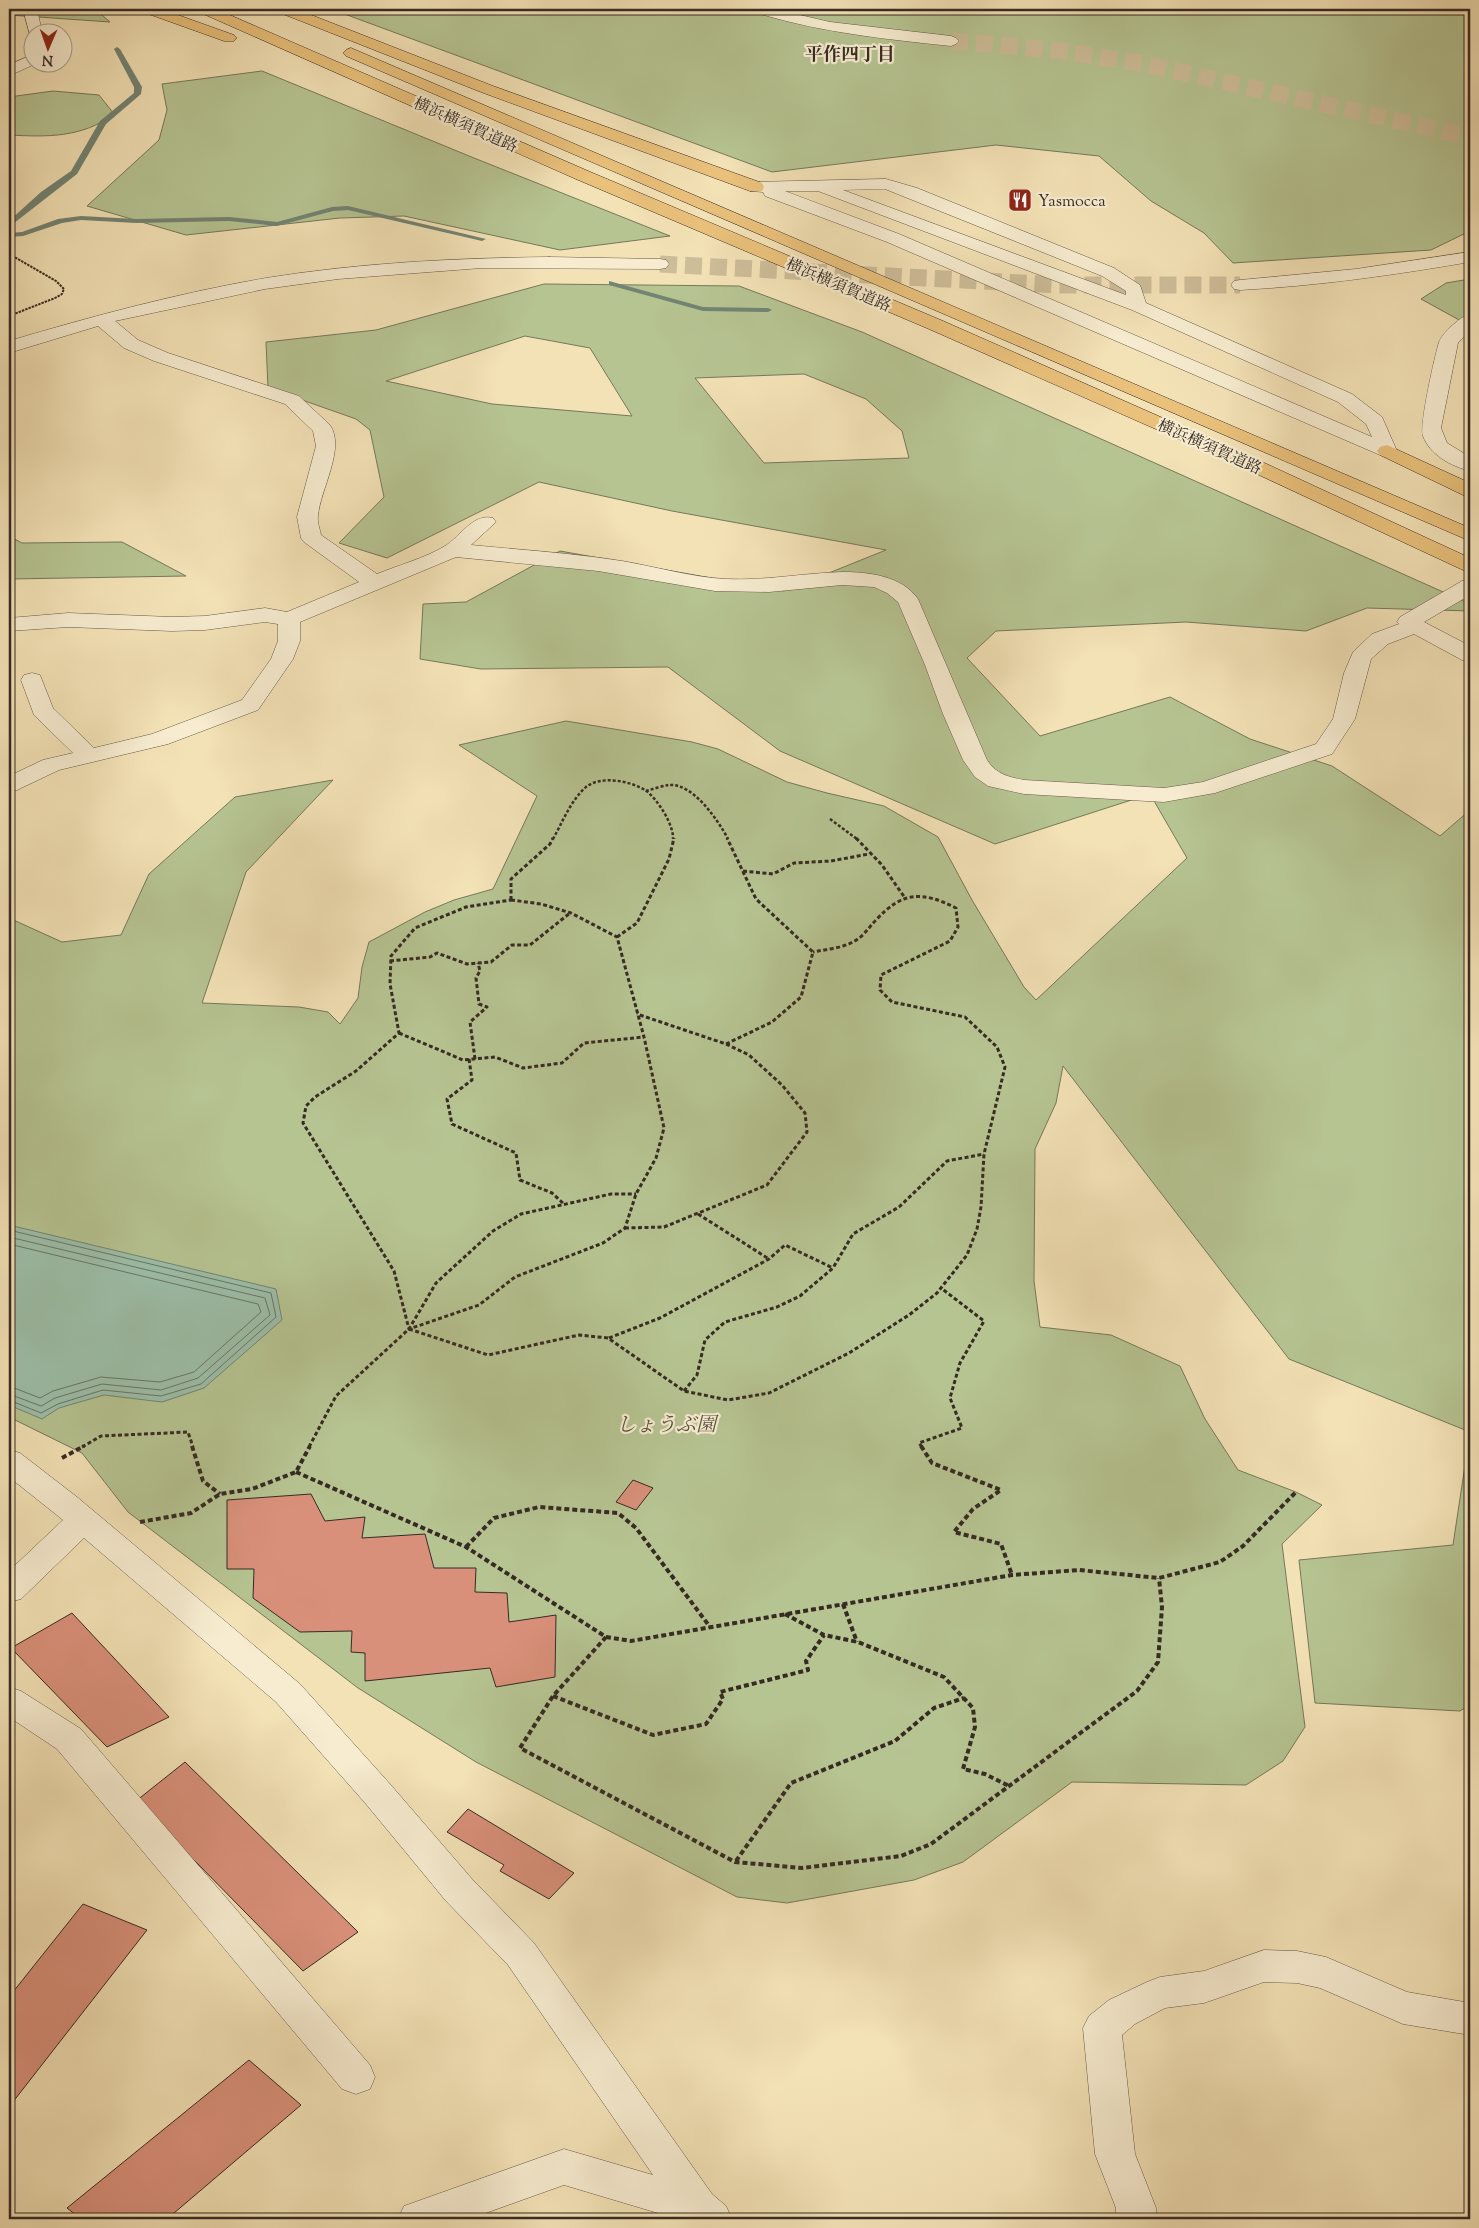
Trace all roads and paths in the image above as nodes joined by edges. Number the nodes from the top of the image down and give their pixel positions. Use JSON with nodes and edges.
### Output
{"nodes":[{"id":1,"x":30,"y":9,"type":"edge"},
{"id":2,"x":148,"y":9,"type":"edge"},
{"id":3,"x":204,"y":9,"type":"edge"},
{"id":4,"x":283,"y":9,"type":"edge"},
{"id":5,"x":759,"y":9,"type":"edge"},
{"id":6,"x":266,"y":17,"type":"dead end"},
{"id":7,"x":33,"y":22,"type":"edge"},
{"id":8,"x":951,"y":41,"type":"tunnel mouth"},
{"id":9,"x":22,"y":65,"type":"edge"},
{"id":10,"x":9,"y":71,"type":"edge"},
{"id":11,"x":582,"y":175,"type":"junction"},
{"id":12,"x":756,"y":187,"type":"junction"},
{"id":13,"x":819,"y":187,"type":"junction"},
{"id":14,"x":9,"y":254,"type":"edge"},
{"id":15,"x":1470,"y":257,"type":"edge"},
{"id":16,"x":660,"y":264,"type":"tunnel mouth"},
{"id":17,"x":1240,"y":285,"type":"tunnel mouth"},
{"id":18,"x":1138,"y":306,"type":"junction"},
{"id":19,"x":9,"y":316,"type":"edge"},
{"id":20,"x":101,"y":319,"type":"junction"},
{"id":21,"x":1470,"y":320,"type":"edge"},
{"id":22,"x":9,"y":347,"type":"edge"},
{"id":23,"x":1387,"y":451,"type":"junction"},
{"id":24,"x":1470,"y":465,"type":"edge"},
{"id":25,"x":1470,"y":491,"type":"edge"},
{"id":26,"x":486,"y":522,"type":"dead end"},
{"id":27,"x":1470,"y":535,"type":"edge"},
{"id":28,"x":453,"y":550,"type":"junction"},
{"id":29,"x":1470,"y":566,"type":"edge"},
{"id":30,"x":375,"y":583,"type":"junction"},
{"id":31,"x":1470,"y":586,"type":"edge"},
{"id":32,"x":289,"y":619,"type":"junction"},
{"id":33,"x":9,"y":624,"type":"edge"},
{"id":34,"x":1415,"y":626,"type":"junction"},
{"id":35,"x":1470,"y":655,"type":"edge"},
{"id":36,"x":32,"y":680,"type":"dead end"},
{"id":37,"x":88,"y":755,"type":"junction"},
{"id":38,"x":9,"y":785,"type":"edge"},
{"id":39,"x":646,"y":791,"type":"junction"},
{"id":40,"x":830,"y":819,"type":"dead end"},
{"id":41,"x":869,"y":854,"type":"junction"},
{"id":42,"x":743,"y":871,"type":"junction"},
{"id":43,"x":905,"y":898,"type":"junction"},
{"id":44,"x":511,"y":900,"type":"junction"},
{"id":45,"x":571,"y":913,"type":"junction"},
{"id":46,"x":616,"y":937,"type":"junction"},
{"id":47,"x":812,"y":952,"type":"junction"},
{"id":48,"x":390,"y":962,"type":"junction"},
{"id":49,"x":478,"y":963,"type":"junction"},
{"id":50,"x":637,"y":1014,"type":"junction"},
{"id":51,"x":399,"y":1033,"type":"junction"},
{"id":52,"x":644,"y":1037,"type":"junction"},
{"id":53,"x":726,"y":1044,"type":"junction"},
{"id":54,"x":469,"y":1059,"type":"junction"},
{"id":55,"x":475,"y":1059,"type":"junction"},
{"id":56,"x":984,"y":1154,"type":"junction"},
{"id":57,"x":636,"y":1194,"type":"junction"},
{"id":58,"x":564,"y":1204,"type":"junction"},
{"id":59,"x":698,"y":1213,"type":"junction"},
{"id":60,"x":625,"y":1228,"type":"junction"},
{"id":61,"x":769,"y":1259,"type":"junction"},
{"id":62,"x":833,"y":1268,"type":"junction"},
{"id":63,"x":941,"y":1288,"type":"junction"},
{"id":64,"x":409,"y":1330,"type":"junction"},
{"id":65,"x":608,"y":1338,"type":"junction"},
{"id":66,"x":684,"y":1391,"type":"junction"},
{"id":67,"x":59,"y":1460,"type":"dead end"},
{"id":68,"x":9,"y":1461,"type":"edge"},
{"id":69,"x":296,"y":1472,"type":"junction"},
{"id":70,"x":1296,"y":1492,"type":"dead end"},
{"id":71,"x":220,"y":1494,"type":"junction"},
{"id":72,"x":83,"y":1520,"type":"junction"},
{"id":73,"x":131,"y":1523,"type":"dead end"},
{"id":74,"x":466,"y":1547,"type":"junction"},
{"id":75,"x":1012,"y":1575,"type":"junction"},
{"id":76,"x":1159,"y":1578,"type":"junction"},
{"id":77,"x":9,"y":1590,"type":"edge"},
{"id":78,"x":843,"y":1604,"type":"junction"},
{"id":79,"x":785,"y":1614,"type":"junction"},
{"id":80,"x":710,"y":1627,"type":"junction"},
{"id":81,"x":824,"y":1635,"type":"junction"},
{"id":82,"x":606,"y":1637,"type":"junction"},
{"id":83,"x":858,"y":1642,"type":"junction"},
{"id":84,"x":553,"y":1696,"type":"junction"},
{"id":85,"x":964,"y":1698,"type":"junction"},
{"id":86,"x":9,"y":1700,"type":"edge"},
{"id":87,"x":1009,"y":1786,"type":"junction"},
{"id":88,"x":736,"y":1862,"type":"junction"},
{"id":89,"x":1470,"y":2019,"type":"edge"},
{"id":90,"x":356,"y":2076,"type":"dead end"},
{"id":91,"x":705,"y":2213,"type":"edge"},
{"id":92,"x":418,"y":2219,"type":"edge"},
{"id":93,"x":1136,"y":2219,"type":"edge"}],
"edges":[{"from":1,"to":7,"type":"street"},
{"from":2,"to":11,"type":"highway"},
{"from":3,"to":11,"type":"highway","name":"横浜横須賀道路"},
{"from":4,"to":12,"type":"highway"},
{"from":5,"to":8,"type":"street"},
{"from":6,"to":27,"type":"highway","name":"横浜横須賀道路"},
{"from":9,"to":10,"type":"street"},
{"from":11,"to":29,"type":"highway","name":"横浜横須賀道路"},
{"from":12,"to":13,"type":"street"},
{"from":12,"to":23,"type":"street"},
{"from":13,"to":18,"type":"street"},
{"from":13,"to":18,"type":"street"},
{"from":14,"to":19,"type":"path"},
{"from":15,"to":17,"type":"street"},
{"from":16,"to":20,"type":"street"},
{"from":18,"to":23,"type":"street"},
{"from":20,"to":22,"type":"street"},
{"from":20,"to":30,"type":"street"},
{"from":21,"to":24,"type":"street"},
{"from":23,"to":25,"type":"highway"},
{"from":26,"to":28,"type":"street"},
{"from":28,"to":30,"type":"street"},
{"from":28,"to":34,"type":"street"},
{"from":30,"to":32,"type":"street"},
{"from":31,"to":34,"type":"street"},
{"from":32,"to":33,"type":"street"},
{"from":32,"to":37,"type":"street"},
{"from":34,"to":35,"type":"street"},
{"from":36,"to":37,"type":"street"},
{"from":37,"to":38,"type":"street"},
{"from":39,"to":42,"type":"path"},
{"from":39,"to":44,"type":"path"},
{"from":39,"to":46,"type":"path"},
{"from":40,"to":41,"type":"path"},
{"from":41,"to":42,"type":"path"},
{"from":41,"to":43,"type":"path"},
{"from":42,"to":47,"type":"path"},
{"from":43,"to":47,"type":"path"},
{"from":43,"to":56,"type":"path"},
{"from":44,"to":45,"type":"path"},
{"from":44,"to":48,"type":"path"},
{"from":45,"to":46,"type":"path"},
{"from":45,"to":49,"type":"path"},
{"from":46,"to":50,"type":"path"},
{"from":47,"to":53,"type":"path"},
{"from":48,"to":49,"type":"path"},
{"from":48,"to":51,"type":"path"},
{"from":49,"to":55,"type":"path"},
{"from":50,"to":52,"type":"path"},
{"from":50,"to":53,"type":"path"},
{"from":51,"to":54,"type":"path"},
{"from":51,"to":64,"type":"path"},
{"from":52,"to":55,"type":"path"},
{"from":52,"to":57,"type":"path"},
{"from":53,"to":59,"type":"path"},
{"from":54,"to":55,"type":"path"},
{"from":54,"to":58,"type":"path"},
{"from":56,"to":62,"type":"path"},
{"from":56,"to":63,"type":"path"},
{"from":57,"to":58,"type":"path"},
{"from":57,"to":60,"type":"path"},
{"from":58,"to":64,"type":"path"},
{"from":59,"to":60,"type":"path"},
{"from":59,"to":61,"type":"path"},
{"from":60,"to":64,"type":"path"},
{"from":61,"to":62,"type":"path"},
{"from":61,"to":65,"type":"path"},
{"from":62,"to":66,"type":"path"},
{"from":63,"to":66,"type":"path"},
{"from":63,"to":75,"type":"path"},
{"from":64,"to":65,"type":"path"},
{"from":64,"to":69,"type":"path"},
{"from":65,"to":66,"type":"path"},
{"from":67,"to":71,"type":"path"},
{"from":68,"to":72,"type":"street"},
{"from":69,"to":71,"type":"path"},
{"from":69,"to":74,"type":"path"},
{"from":70,"to":76,"type":"path"},
{"from":71,"to":73,"type":"path"},
{"from":72,"to":77,"type":"street"},
{"from":72,"to":91,"type":"street"},
{"from":74,"to":80,"type":"path"},
{"from":74,"to":82,"type":"path"},
{"from":75,"to":76,"type":"path"},
{"from":75,"to":78,"type":"path"},
{"from":76,"to":87,"type":"path"},
{"from":78,"to":79,"type":"path"},
{"from":78,"to":83,"type":"path"},
{"from":79,"to":80,"type":"path"},
{"from":79,"to":81,"type":"path"},
{"from":80,"to":82,"type":"path"},
{"from":81,"to":83,"type":"path"},
{"from":81,"to":84,"type":"path"},
{"from":82,"to":84,"type":"path"},
{"from":83,"to":85,"type":"path"},
{"from":84,"to":88,"type":"path"},
{"from":85,"to":87,"type":"path"},
{"from":85,"to":88,"type":"path"},
{"from":86,"to":90,"type":"street"},
{"from":87,"to":88,"type":"path"},
{"from":89,"to":93,"type":"street"},
{"from":91,"to":92,"type":"street"}]}
